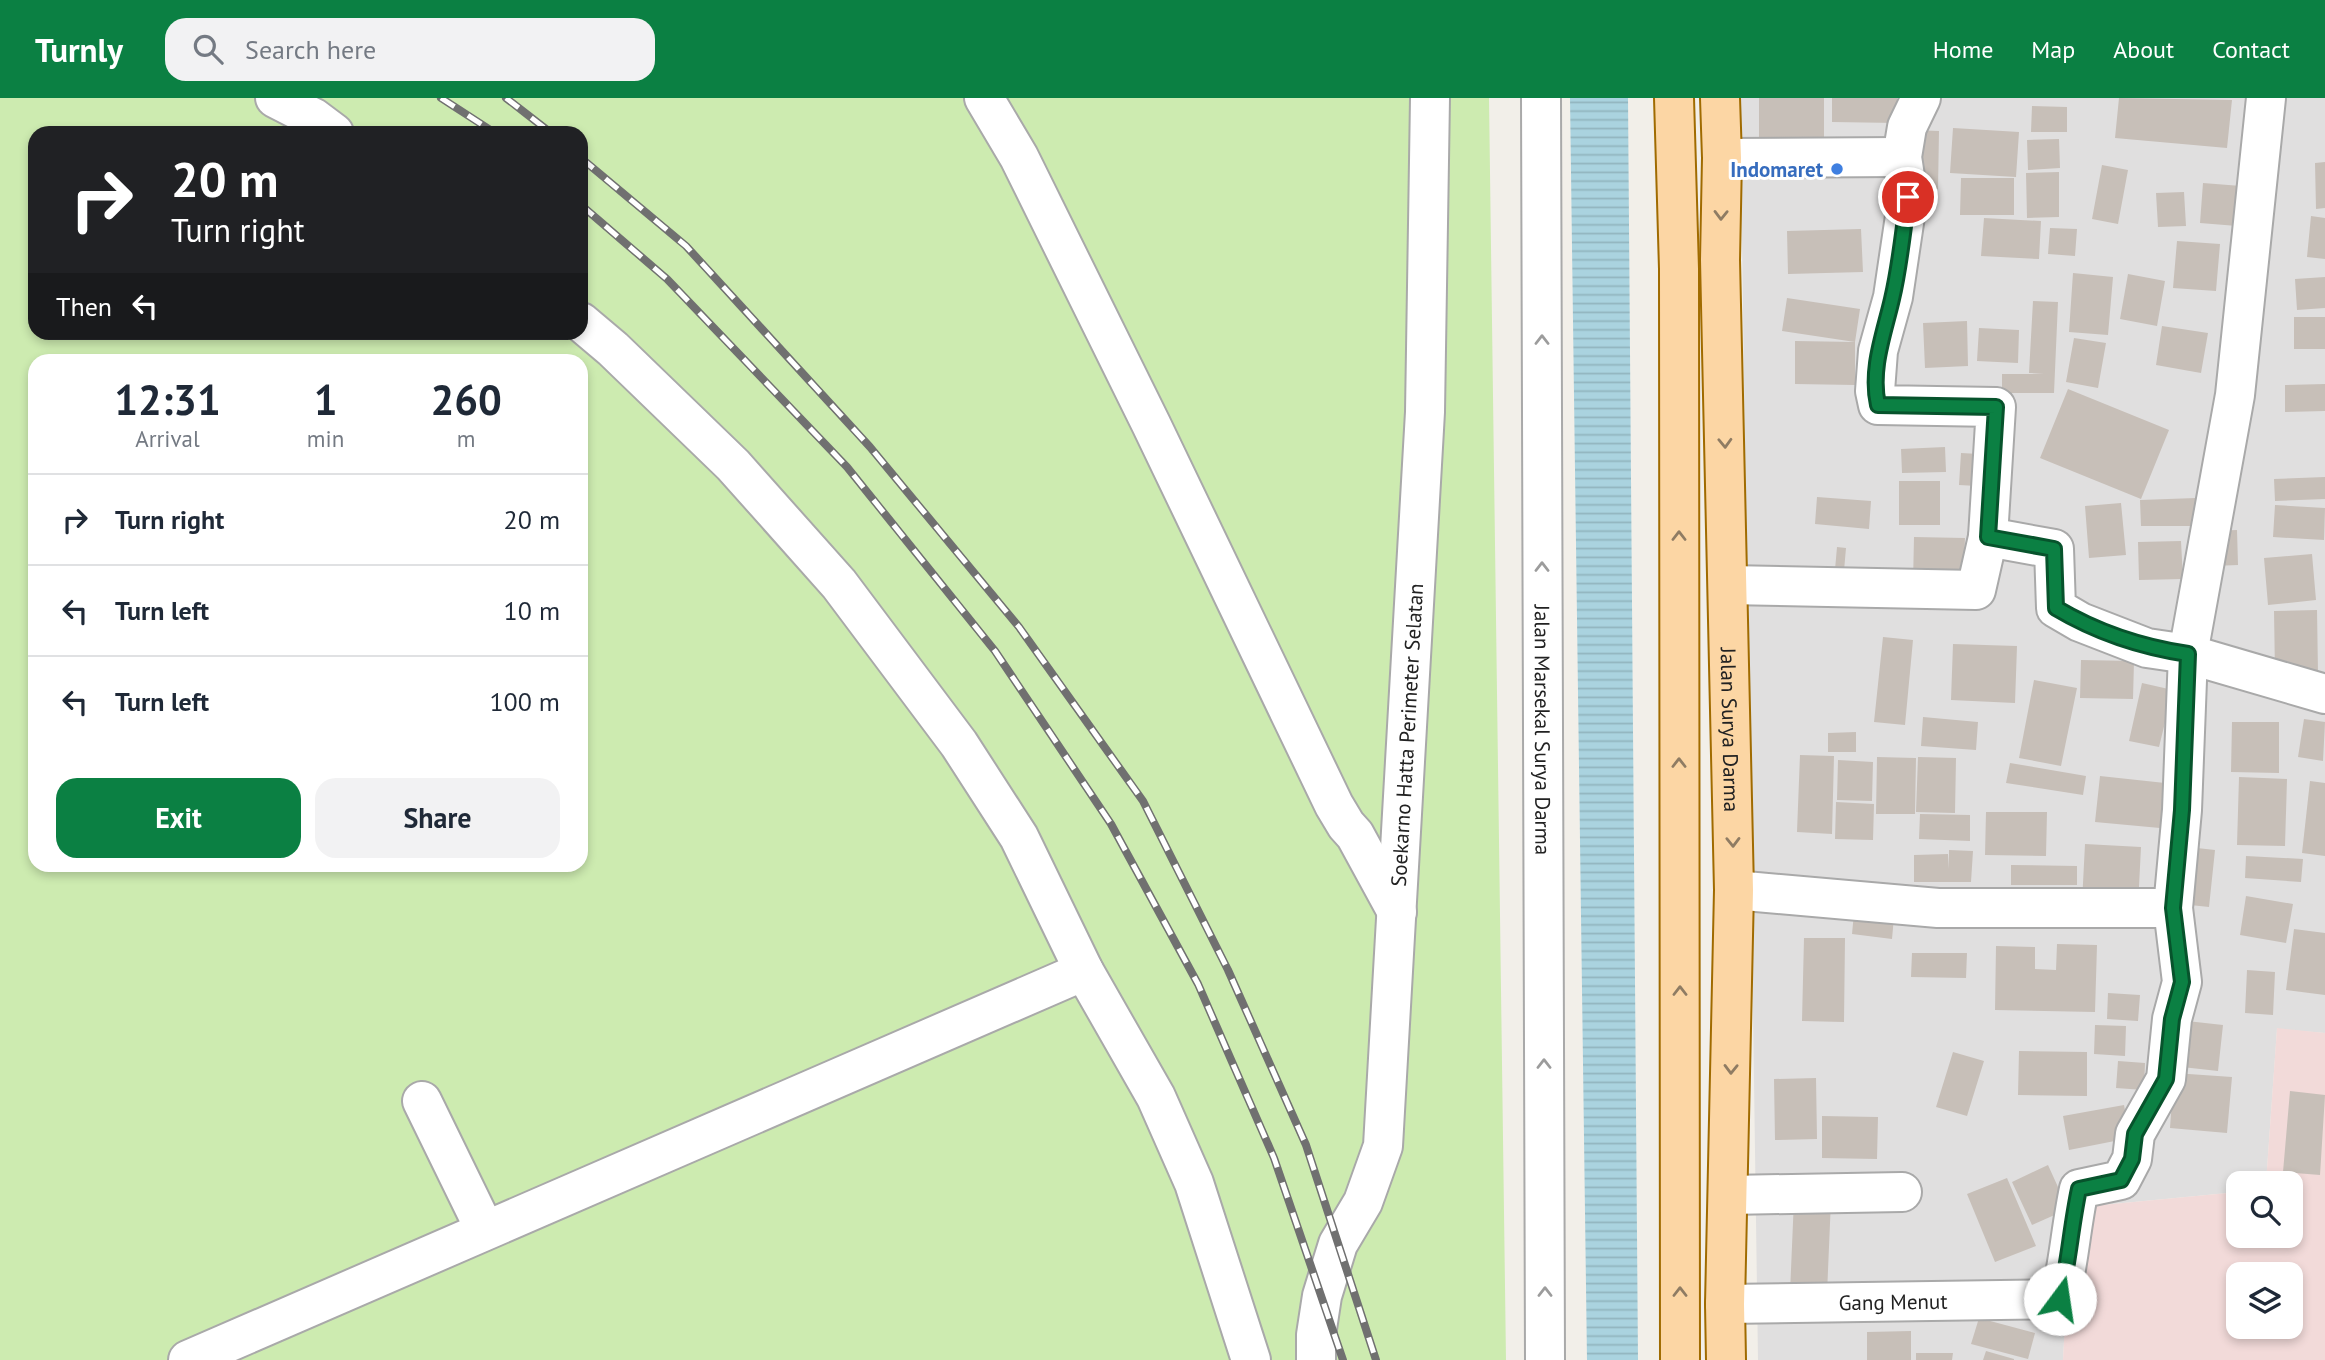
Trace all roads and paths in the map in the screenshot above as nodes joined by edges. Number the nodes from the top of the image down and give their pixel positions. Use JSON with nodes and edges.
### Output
{"nodes":[{"id":1,"x":275,"y":98,"type":"edge"},
{"id":2,"x":984,"y":98,"type":"edge"},
{"id":3,"x":1430,"y":98,"type":"edge"},
{"id":4,"x":1541,"y":98,"type":"edge"},
{"id":5,"x":1674,"y":98,"type":"edge"},
{"id":6,"x":1720,"y":98,"type":"edge"},
{"id":7,"x":1921,"y":98,"type":"edge"},
{"id":8,"x":2266,"y":98,"type":"edge"},
{"id":9,"x":325,"y":126,"type":"edge"},
{"id":10,"x":1902,"y":157,"type":"junction"},
{"id":11,"x":1722,"y":158,"type":"junction"},
{"id":12,"x":588,"y":328,"type":"edge"},
{"id":13,"x":1988,"y":537,"type":"junction"},
{"id":14,"x":1728,"y":585,"type":"junction"},
{"id":15,"x":2188,"y":654,"type":"junction"},
{"id":16,"x":2325,"y":694,"type":"edge"},
{"id":17,"x":1734,"y":890,"type":"junction"},
{"id":18,"x":2173,"y":908,"type":"junction"},
{"id":19,"x":1397,"y":912,"type":"junction"},
{"id":20,"x":1084,"y":971,"type":"junction"},
{"id":21,"x":422,"y":1101,"type":"dead end"},
{"id":22,"x":1902,"y":1192,"type":"dead end"},
{"id":23,"x":1729,"y":1195,"type":"junction"},
{"id":24,"x":485,"y":1230,"type":"junction"},
{"id":25,"x":1725,"y":1304,"type":"junction"},
{"id":26,"x":188,"y":1360,"type":"edge"},
{"id":27,"x":1251,"y":1360,"type":"edge"},
{"id":28,"x":1316,"y":1360,"type":"edge"},
{"id":29,"x":1545,"y":1360,"type":"edge"},
{"id":30,"x":1680,"y":1360,"type":"edge"},
{"id":31,"x":1726,"y":1360,"type":"edge"}],
"edges":[{"from":1,"to":9,"type":"street"},
{"from":2,"to":19,"type":"street"},
{"from":3,"to":19,"type":"street","name":"Soekarno Hatta Perimeter Selatan"},
{"from":29,"to":4,"type":"street","name":"Jalan Marsekal Surya Darma","one_way":true},
{"from":30,"to":5,"type":"main road","one_way":true},
{"from":6,"to":11,"type":"main road","name":"Jalan Surya Darma"},
{"from":7,"to":10,"type":"street"},
{"from":8,"to":15,"type":"street"},
{"from":10,"to":11,"type":"street"},
{"from":10,"to":13,"type":"street"},
{"from":11,"to":14,"type":"main road","name":"Jalan Surya Darma","one_way":true},
{"from":12,"to":20,"type":"street"},
{"from":13,"to":14,"type":"street"},
{"from":13,"to":15,"type":"street"},
{"from":14,"to":17,"type":"main road","name":"Jalan Surya Darma","one_way":true},
{"from":15,"to":16,"type":"street"},
{"from":15,"to":18,"type":"street"},
{"from":17,"to":18,"type":"street"},
{"from":17,"to":23,"type":"main road","name":"Jalan Surya Darma","one_way":true},
{"from":18,"to":25,"type":"street","name":"Gang Menut"},
{"from":19,"to":28,"type":"street","name":"Soekarno Hatta Perimeter Selatan"},
{"from":20,"to":24,"type":"street"},
{"from":20,"to":27,"type":"street"},
{"from":21,"to":24,"type":"street"},
{"from":22,"to":23,"type":"street"},
{"from":23,"to":25,"type":"main road","name":"Jalan Surya Darma"},
{"from":24,"to":26,"type":"street"},
{"from":25,"to":31,"type":"main road","name":"Jalan Surya Darma"}]}
